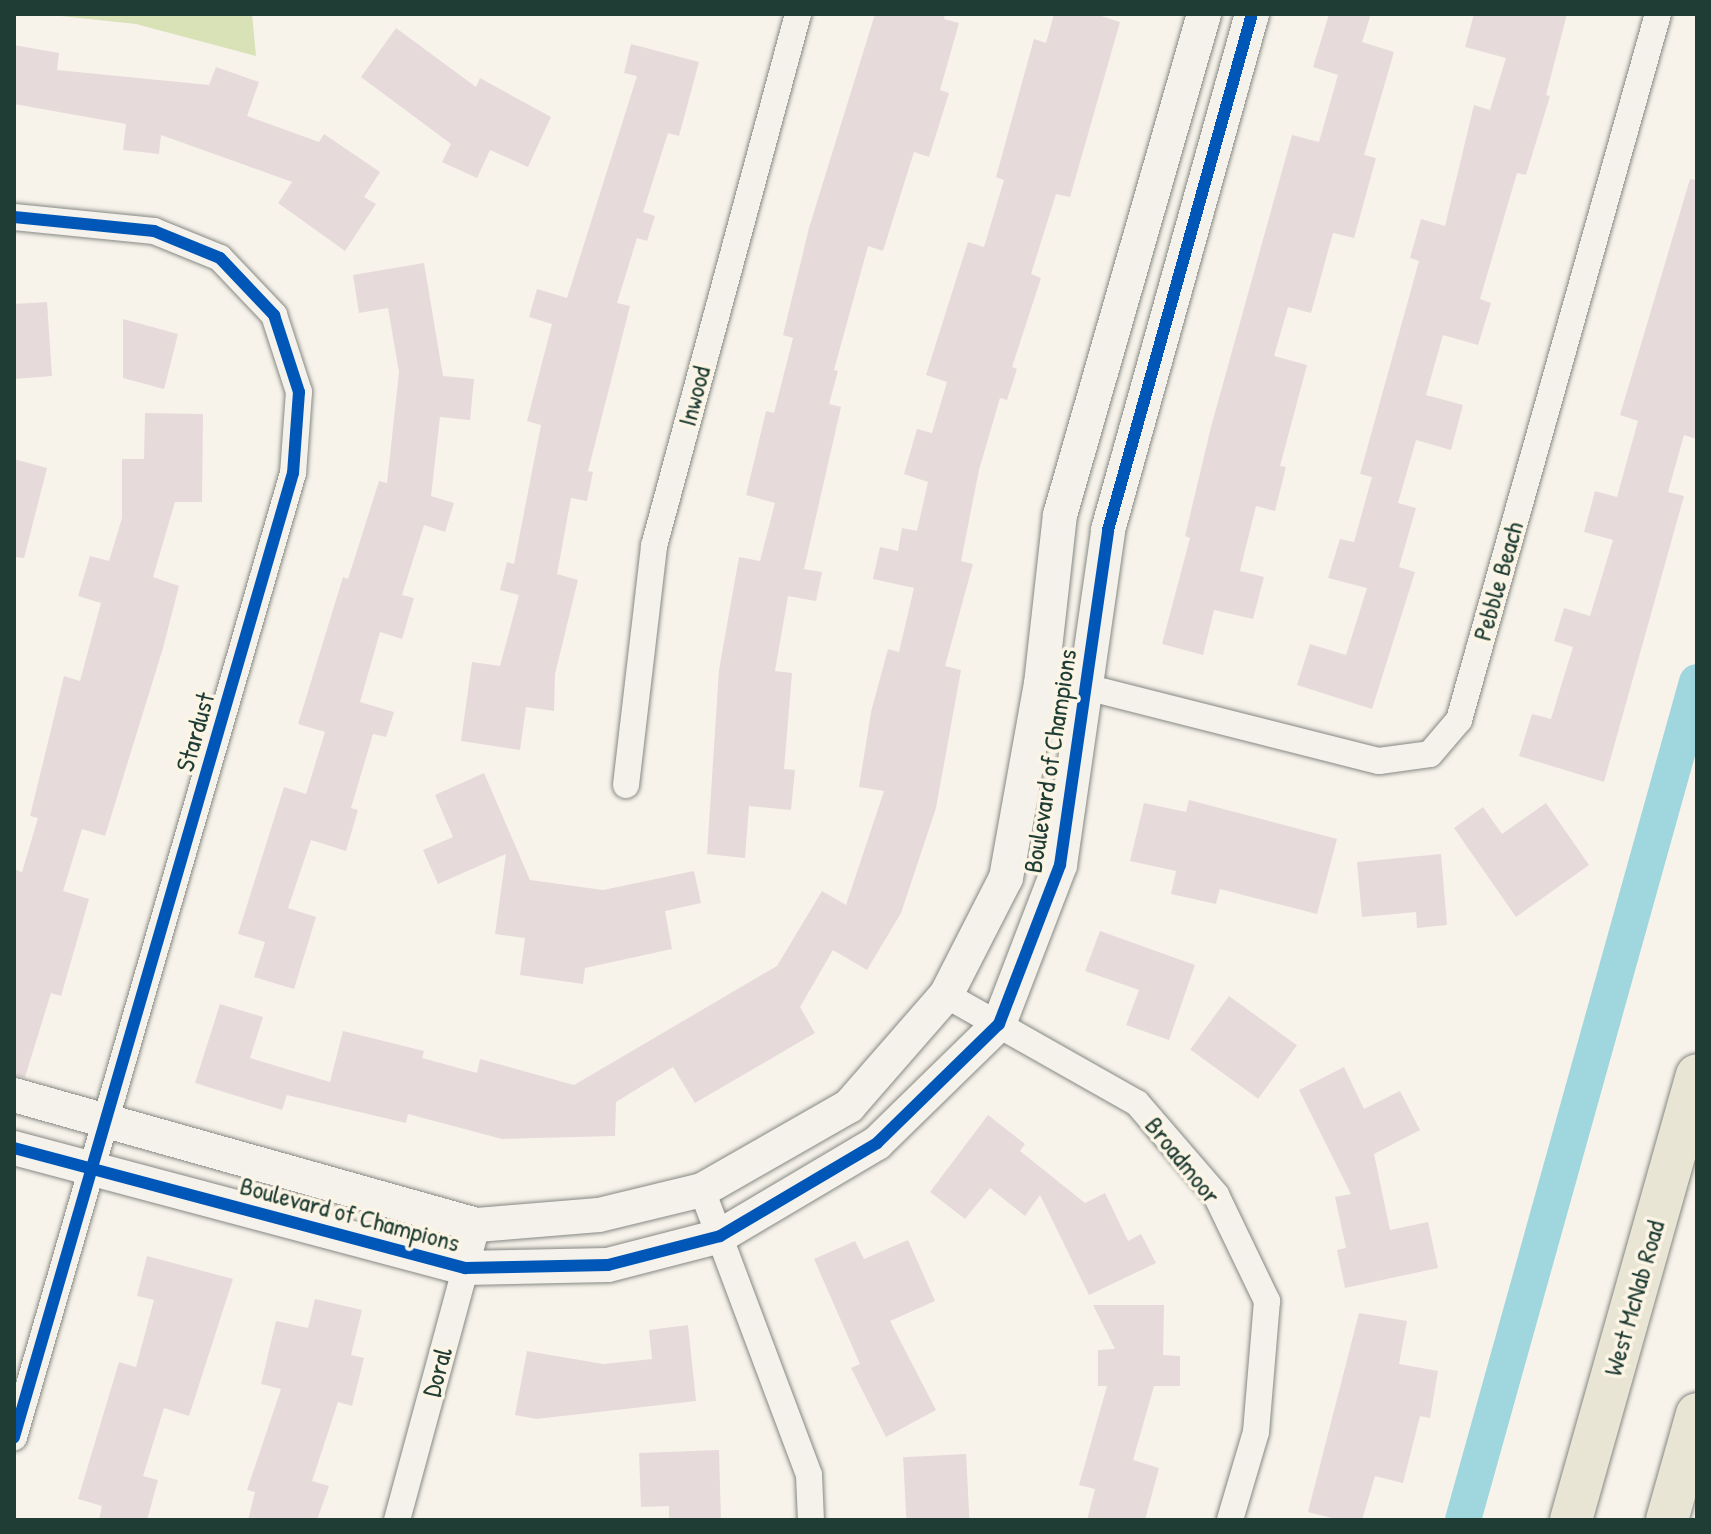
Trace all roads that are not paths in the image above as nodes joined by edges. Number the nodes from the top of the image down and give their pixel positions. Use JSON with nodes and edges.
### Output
{"nodes":[{"id":1,"x":798,"y":14,"type":"edge"},
{"id":2,"x":1204,"y":14,"type":"edge"},
{"id":3,"x":1252,"y":14,"type":"edge"},
{"id":4,"x":1658,"y":14,"type":"edge"},
{"id":5,"x":14,"y":217,"type":"edge"},
{"id":6,"x":1041,"y":684,"type":"junction"},
{"id":7,"x":1086,"y":687,"type":"junction"},
{"id":8,"x":626,"y":785,"type":"dead end"},
{"id":9,"x":946,"y":995,"type":"junction"},
{"id":10,"x":999,"y":1024,"type":"junction"},
{"id":11,"x":1697,"y":1076,"type":"edge"},
{"id":12,"x":14,"y":1095,"type":"edge"},
{"id":13,"x":106,"y":1118,"type":"junction"},
{"id":14,"x":14,"y":1148,"type":"edge"},
{"id":15,"x":91,"y":1168,"type":"junction"},
{"id":16,"x":702,"y":1190,"type":"junction"},
{"id":17,"x":477,"y":1225,"type":"junction"},
{"id":18,"x":720,"y":1236,"type":"junction"},
{"id":19,"x":465,"y":1268,"type":"junction"},
{"id":20,"x":1697,"y":1414,"type":"edge"},
{"id":21,"x":14,"y":1437,"type":"edge"},
{"id":22,"x":397,"y":1520,"type":"edge"},
{"id":23,"x":811,"y":1520,"type":"edge"},
{"id":24,"x":1230,"y":1520,"type":"edge"},
{"id":25,"x":1571,"y":1520,"type":"edge"},
{"id":26,"x":1667,"y":1520,"type":"edge"}],
"edges":[{"from":1,"to":8,"type":"street","name":"Inwood"},
{"from":2,"to":6,"type":"street","name":"Boulevard of Champions"},
{"from":3,"to":7,"type":"street","name":"Boulevard of Champions"},
{"from":4,"to":7,"type":"street","name":"Pebble Beach"},
{"from":5,"to":13,"type":"street","name":"Stardust"},
{"from":6,"to":7,"type":"street","name":"Pebble Beach"},
{"from":6,"to":9,"type":"street","name":"Boulevard of Champions"},
{"from":7,"to":10,"type":"street","name":"Boulevard of Champions"},
{"from":9,"to":10,"type":"street","name":"Broadmoor"},
{"from":9,"to":16,"type":"street","name":"Boulevard of Champions"},
{"from":10,"to":18,"type":"street","name":"Boulevard of Champions"},
{"from":10,"to":24,"type":"street","name":"Broadmoor"},
{"from":11,"to":25,"type":"main road","name":"West McNab Road"},
{"from":12,"to":13,"type":"street","name":"Boulevard of Champions"},
{"from":13,"to":15,"type":"street","name":"Stardust"},
{"from":13,"to":17,"type":"street","name":"Boulevard of Champions"},
{"from":14,"to":15,"type":"street","name":"Boulevard of Champions"},
{"from":15,"to":19,"type":"street","name":"Boulevard of Champions"},
{"from":15,"to":21,"type":"street","name":"Stardust"},
{"from":16,"to":17,"type":"street","name":"Boulevard of Champions"},
{"from":16,"to":18,"type":"street"},
{"from":17,"to":19,"type":"street","name":"Doral"},
{"from":18,"to":19,"type":"street","name":"Boulevard of Champions"},
{"from":18,"to":23,"type":"street"},
{"from":19,"to":22,"type":"street","name":"Doral"},
{"from":20,"to":26,"type":"main road"}]}
